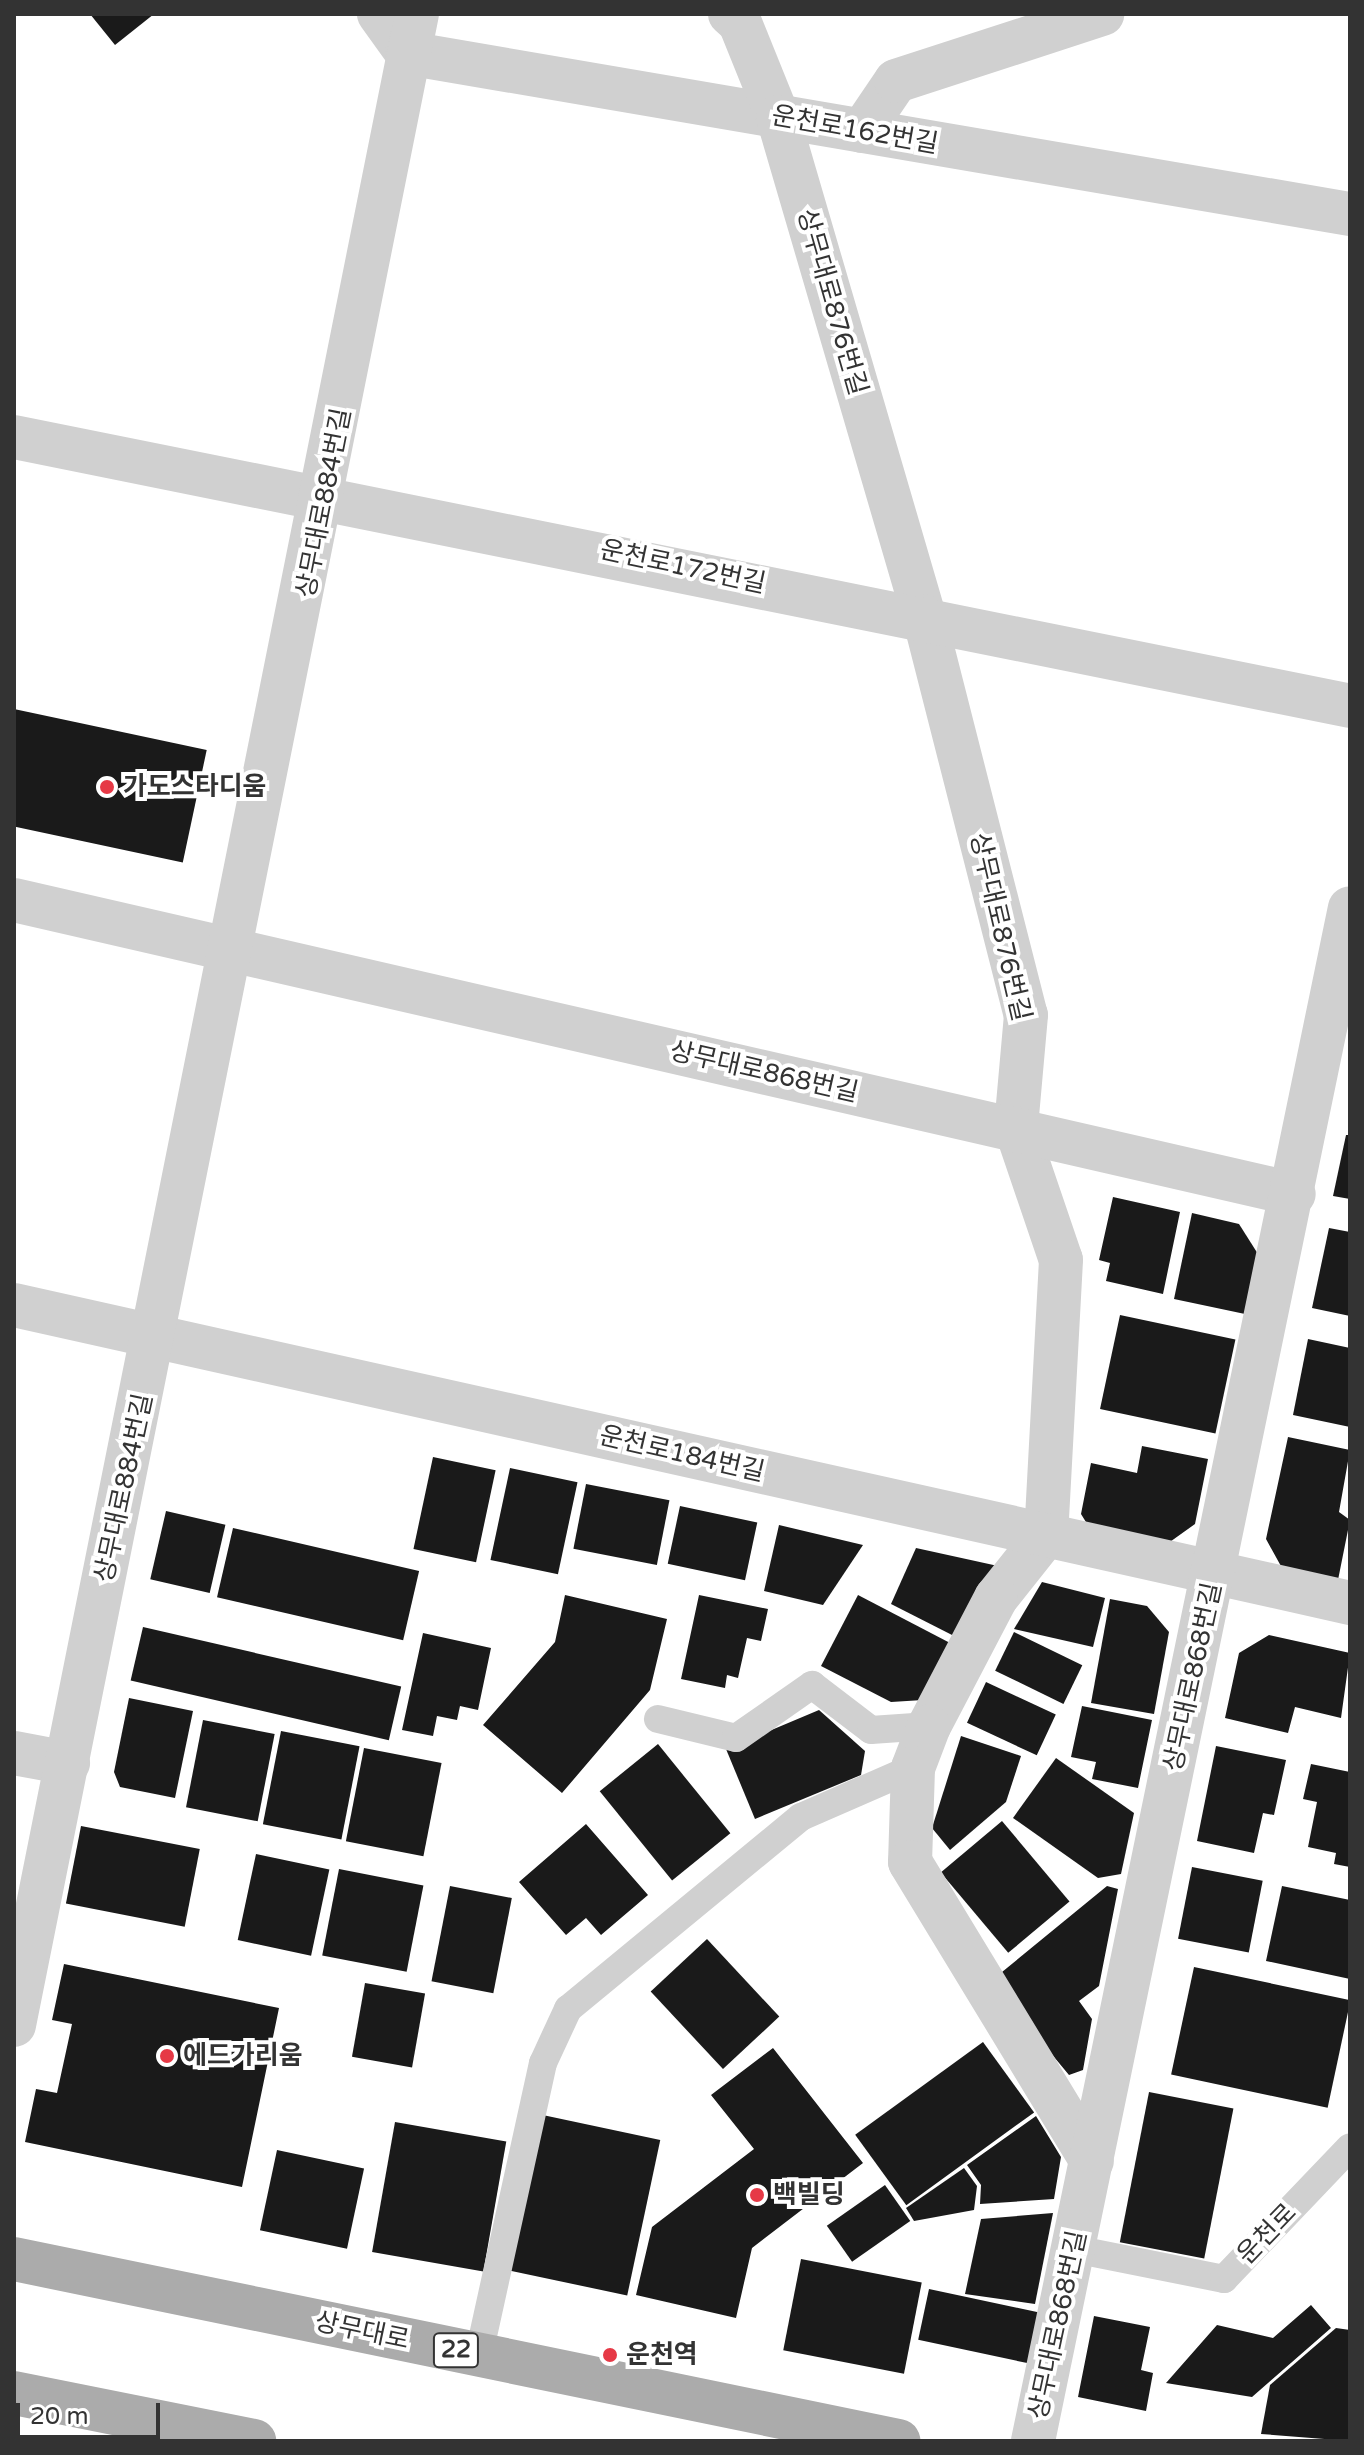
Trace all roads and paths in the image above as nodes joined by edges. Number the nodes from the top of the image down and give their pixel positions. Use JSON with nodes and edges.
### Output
{"nodes":[{"id":1,"x":379,"y":14,"type":"edge"},
{"id":2,"x":730,"y":14,"type":"edge"},
{"id":3,"x":1102,"y":14,"type":"edge"},
{"id":4,"x":412,"y":34,"type":"edge"},
{"id":5,"x":778,"y":117,"type":"junction"},
{"id":6,"x":862,"y":131,"type":"junction"},
{"id":7,"x":1350,"y":214,"type":"edge"},
{"id":8,"x":14,"y":437,"type":"edge"},
{"id":9,"x":327,"y":494,"type":"junction"},
{"id":10,"x":924,"y":616,"type":"junction"},
{"id":11,"x":1350,"y":706,"type":"edge"},
{"id":12,"x":14,"y":900,"type":"edge"},
{"id":13,"x":1350,"y":908,"type":"edge"},
{"id":14,"x":233,"y":952,"type":"junction"},
{"id":15,"x":1016,"y":1128,"type":"junction"},
{"id":16,"x":1294,"y":1194,"type":"junction"},
{"id":17,"x":14,"y":1305,"type":"edge"},
{"id":18,"x":155,"y":1337,"type":"junction"},
{"id":19,"x":1046,"y":1535,"type":"junction"},
{"id":20,"x":1215,"y":1573,"type":"junction"},
{"id":21,"x":1350,"y":1603,"type":"edge"},
{"id":22,"x":658,"y":1719,"type":"dead end"},
{"id":23,"x":929,"y":1726,"type":"junction"},
{"id":24,"x":14,"y":1753,"type":"edge"},
{"id":25,"x":68,"y":1763,"type":"junction"},
{"id":26,"x":913,"y":1768,"type":"junction"},
{"id":27,"x":14,"y":2025,"type":"edge"},
{"id":28,"x":1350,"y":2147,"type":"edge"},
{"id":29,"x":1092,"y":2161,"type":"junction"},
{"id":30,"x":1074,"y":2249,"type":"junction"},
{"id":31,"x":14,"y":2259,"type":"edge"},
{"id":32,"x":479,"y":2354,"type":"junction"},
{"id":33,"x":14,"y":2393,"type":"edge"},
{"id":34,"x":254,"y":2441,"type":"edge"},
{"id":35,"x":898,"y":2441,"type":"edge"},
{"id":36,"x":1033,"y":2441,"type":"edge"}],
"edges":[{"from":1,"to":4,"type":"street"},
{"from":2,"to":5,"type":"street","name":"상무대로876번길"},
{"from":3,"to":6,"type":"street"},
{"from":4,"to":5,"type":"street","name":"운천로162번길"},
{"from":4,"to":9,"type":"street","name":"상무대로884번길"},
{"from":5,"to":6,"type":"street","name":"운천로162번길"},
{"from":5,"to":10,"type":"street","name":"상무대로876번길"},
{"from":6,"to":7,"type":"street","name":"운천로162번길"},
{"from":8,"to":9,"type":"street","name":"운천로172번길"},
{"from":9,"to":10,"type":"street","name":"운천로172번길"},
{"from":9,"to":14,"type":"street","name":"상무대로884번길"},
{"from":10,"to":11,"type":"street","name":"운천로172번길"},
{"from":10,"to":15,"type":"street","name":"상무대로876번길"},
{"from":12,"to":14,"type":"street"},
{"from":13,"to":16,"type":"street","name":"상무대로868번길"},
{"from":14,"to":15,"type":"street","name":"상무대로868번길"},
{"from":14,"to":18,"type":"street","name":"상무대로884번길"},
{"from":15,"to":16,"type":"street","name":"상무대로868번길"},
{"from":15,"to":19,"type":"street","name":"상무대로876번길"},
{"from":16,"to":20,"type":"street","name":"상무대로868번길"},
{"from":17,"to":18,"type":"street","name":"운천로184번길"},
{"from":18,"to":19,"type":"street","name":"운천로184번길"},
{"from":18,"to":25,"type":"street","name":"상무대로884번길"},
{"from":19,"to":20,"type":"street","name":"운천로184번길"},
{"from":19,"to":23,"type":"street"},
{"from":20,"to":21,"type":"street","name":"운천로184번길"},
{"from":20,"to":29,"type":"street","name":"상무대로868번길"},
{"from":22,"to":23,"type":"lane"},
{"from":23,"to":26,"type":"street"},
{"from":24,"to":25,"type":"street"},
{"from":25,"to":27,"type":"street","name":"상무대로884번길"},
{"from":26,"to":29,"type":"street"},
{"from":26,"to":32,"type":"lane"},
{"from":28,"to":30,"type":"lane","name":"운천로"},
{"from":29,"to":30,"type":"street","name":"상무대로868번길"},
{"from":30,"to":36,"type":"street","name":"상무대로868번길"},
{"from":31,"to":32,"type":"main road","name":"상무대로","number":"22"},
{"from":32,"to":35,"type":"main road","name":"상무대로","number":"22"},
{"from":33,"to":34,"type":"main road"}]}
